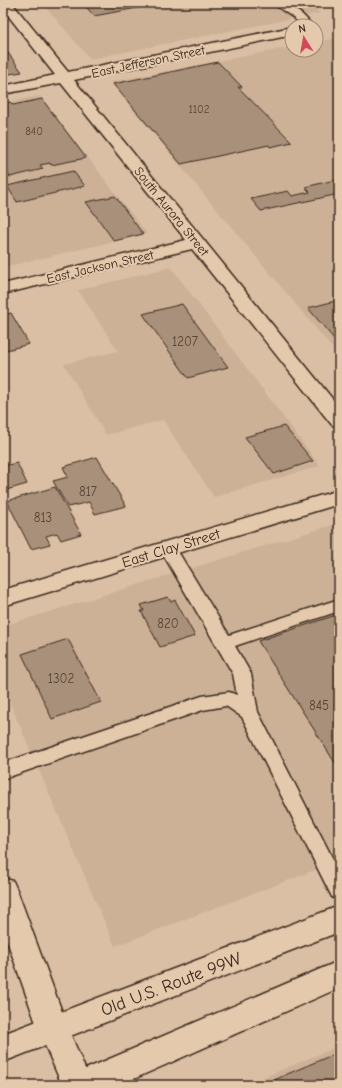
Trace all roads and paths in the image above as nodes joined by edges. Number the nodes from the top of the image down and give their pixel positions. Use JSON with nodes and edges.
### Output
{"nodes":[{"id":1,"x":5,"y":3,"type":"edge"},
{"id":2,"x":277,"y":3,"type":"edge"},
{"id":3,"x":299,"y":18,"type":"edge"},
{"id":4,"x":284,"y":33,"type":"edge"},
{"id":5,"x":65,"y":78,"type":"junction"},
{"id":6,"x":3,"y":90,"type":"edge"},
{"id":7,"x":198,"y":242,"type":"junction"},
{"id":8,"x":3,"y":289,"type":"edge"},
{"id":9,"x":339,"y":420,"type":"edge"},
{"id":10,"x":339,"y":497,"type":"edge"},
{"id":11,"x":168,"y":549,"type":"junction"},
{"id":12,"x":3,"y":598,"type":"edge"},
{"id":13,"x":339,"y":605,"type":"edge"},
{"id":14,"x":224,"y":643,"type":"junction"},
{"id":15,"x":250,"y":712,"type":"junction"},
{"id":16,"x":3,"y":771,"type":"edge"},
{"id":17,"x":339,"y":891,"type":"edge"},
{"id":18,"x":4,"y":896,"type":"edge"},
{"id":19,"x":339,"y":919,"type":"edge"},
{"id":20,"x":339,"y":974,"type":"edge"},
{"id":21,"x":53,"y":1029,"type":"junction"},
{"id":22,"x":3,"y":1048,"type":"edge"},
{"id":23,"x":77,"y":1085,"type":"edge"},
{"id":24,"x":85,"y":1085,"type":"edge"}],
"edges":[{"from":1,"to":5,"type":"street","name":"South Aurora Street"},
{"from":2,"to":3,"type":"lane"},
{"from":4,"to":5,"type":"street","name":"East Jefferson Street"},
{"from":5,"to":6,"type":"street","name":"East Jefferson Street"},
{"from":5,"to":7,"type":"street","name":"South Aurora Street"},
{"from":7,"to":8,"type":"street","name":"East Jackson Street"},
{"from":7,"to":9,"type":"street","name":"South Aurora Street"},
{"from":10,"to":11,"type":"street","name":"East Clay Street"},
{"from":11,"to":12,"type":"street","name":"East Clay Street"},
{"from":11,"to":14,"type":"lane"},
{"from":13,"to":14,"type":"lane"},
{"from":14,"to":15,"type":"lane"},
{"from":15,"to":16,"type":"lane"},
{"from":15,"to":17,"type":"lane"},
{"from":18,"to":21,"type":"street"},
{"from":19,"to":21,"type":"street","name":"Old U.S. Route 99W"},
{"from":20,"to":24,"type":"street"},
{"from":21,"to":22,"type":"street","name":"Old U.S. Route 99W"},
{"from":21,"to":23,"type":"street"}]}
